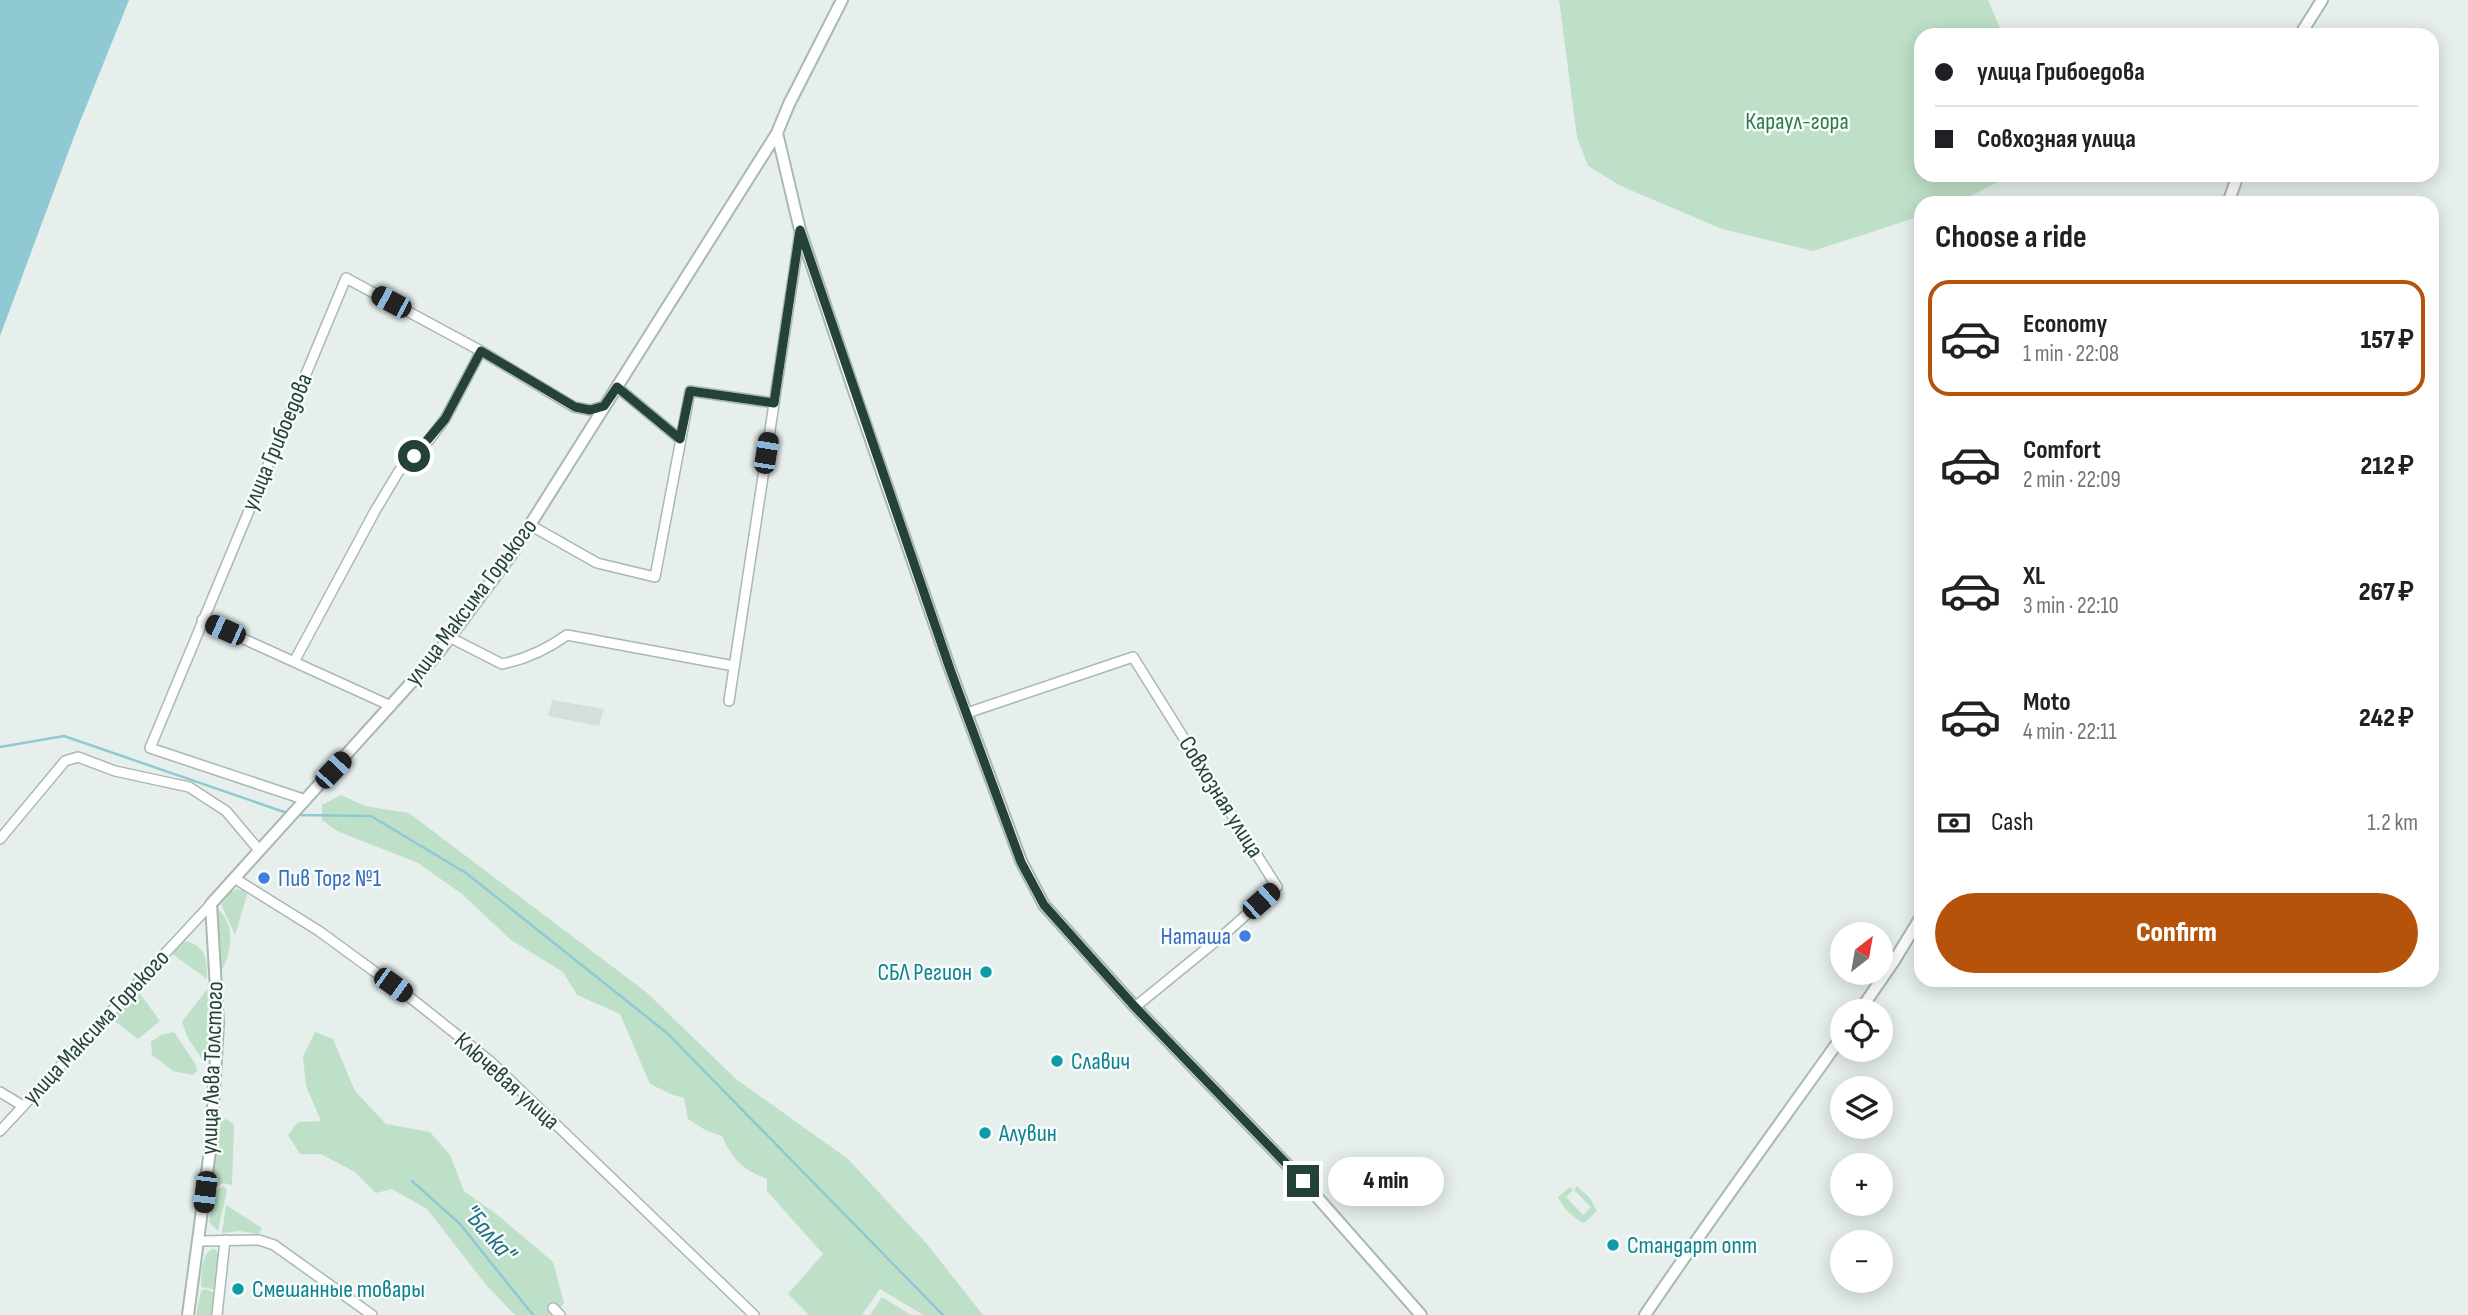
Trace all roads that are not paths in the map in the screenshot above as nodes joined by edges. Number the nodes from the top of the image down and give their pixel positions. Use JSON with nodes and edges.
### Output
{"nodes":[{"id":1,"x":842,"y":0,"type":"edge"},
{"id":2,"x":2322,"y":0,"type":"edge"},
{"id":3,"x":2304,"y":28,"type":"edge"},
{"id":4,"x":777,"y":133,"type":"junction"},
{"id":5,"x":800,"y":230,"type":"junction"},
{"id":6,"x":481,"y":351,"type":"junction"},
{"id":7,"x":617,"y":387,"type":"junction"},
{"id":8,"x":774,"y":403,"type":"junction"},
{"id":9,"x":604,"y":406,"type":"junction"},
{"id":10,"x":680,"y":439,"type":"junction"},
{"id":11,"x":530,"y":525,"type":"junction"},
{"id":12,"x":202,"y":620,"type":"junction"},
{"id":13,"x":449,"y":637,"type":"junction"},
{"id":14,"x":295,"y":660,"type":"junction"},
{"id":15,"x":734,"y":666,"type":"junction"},
{"id":16,"x":729,"y":701,"type":"dead end"},
{"id":17,"x":391,"y":706,"type":"junction"},
{"id":18,"x":967,"y":713,"type":"junction"},
{"id":19,"x":306,"y":800,"type":"junction"},
{"id":20,"x":0,"y":839,"type":"edge"},
{"id":21,"x":259,"y":850,"type":"junction"},
{"id":22,"x":234,"y":878,"type":"junction"},
{"id":23,"x":211,"y":904,"type":"junction"},
{"id":24,"x":1914,"y":928,"type":"edge"},
{"id":25,"x":1868,"y":999,"type":"edge"},
{"id":26,"x":1135,"y":1007,"type":"junction"},
{"id":27,"x":1830,"y":1054,"type":"edge"},
{"id":28,"x":0,"y":1092,"type":"edge"},
{"id":29,"x":23,"y":1106,"type":"junction"},
{"id":30,"x":0,"y":1131,"type":"edge"},
{"id":31,"x":225,"y":1240,"type":"junction"},
{"id":32,"x":199,"y":1241,"type":"junction"},
{"id":33,"x":188,"y":1315,"type":"edge"},
{"id":34,"x":217,"y":1315,"type":"edge"},
{"id":35,"x":372,"y":1315,"type":"edge"},
{"id":36,"x":754,"y":1315,"type":"edge"},
{"id":37,"x":1421,"y":1315,"type":"edge"},
{"id":38,"x":1645,"y":1315,"type":"edge"}],
"edges":[{"from":1,"to":4,"type":"street","name":"улица Максима Горького"},
{"from":2,"to":3,"type":"street"},
{"from":4,"to":5,"type":"street"},
{"from":4,"to":7,"type":"street","name":"улица Максима Горького"},
{"from":5,"to":8,"type":"street"},
{"from":5,"to":18,"type":"street"},
{"from":6,"to":9,"type":"street","name":"улица Грибоедова"},
{"from":6,"to":12,"type":"street","name":"улица Грибоедова"},
{"from":6,"to":14,"type":"street"},
{"from":7,"to":9,"type":"street","name":"улица Максима Горького"},
{"from":7,"to":10,"type":"street"},
{"from":8,"to":10,"type":"street"},
{"from":8,"to":15,"type":"street"},
{"from":9,"to":11,"type":"street","name":"улица Максима Горького"},
{"from":10,"to":11,"type":"street"},
{"from":11,"to":13,"type":"street","name":"улица Максима Горького"},
{"from":12,"to":14,"type":"street"},
{"from":12,"to":19,"type":"street","name":"улица Грибоедова"},
{"from":13,"to":15,"type":"street"},
{"from":13,"to":17,"type":"street","name":"улица Максима Горького"},
{"from":14,"to":17,"type":"street"},
{"from":15,"to":16,"type":"street"},
{"from":17,"to":19,"type":"street","name":"улица Максима Горького"},
{"from":18,"to":26,"type":"street"},
{"from":18,"to":26,"type":"street","name":"Совхозная улица"},
{"from":19,"to":21,"type":"street","name":"улица Максима Горького"},
{"from":20,"to":21,"type":"street"},
{"from":21,"to":22,"type":"street","name":"улица Максима Горького"},
{"from":22,"to":23,"type":"street","name":"улица Максима Горького"},
{"from":22,"to":36,"type":"street","name":"Ключевая улица"},
{"from":23,"to":29,"type":"street","name":"улица Максима Горького"},
{"from":23,"to":32,"type":"street","name":"улица Льва Толстого"},
{"from":24,"to":25,"type":"street"},
{"from":26,"to":37,"type":"street"},
{"from":27,"to":38,"type":"street"},
{"from":28,"to":29,"type":"street"},
{"from":29,"to":30,"type":"street","name":"улица Максима Горького"},
{"from":31,"to":32,"type":"street"},
{"from":31,"to":34,"type":"street"},
{"from":31,"to":35,"type":"street"},
{"from":32,"to":33,"type":"street","name":"улица Льва Толстого"}]}
